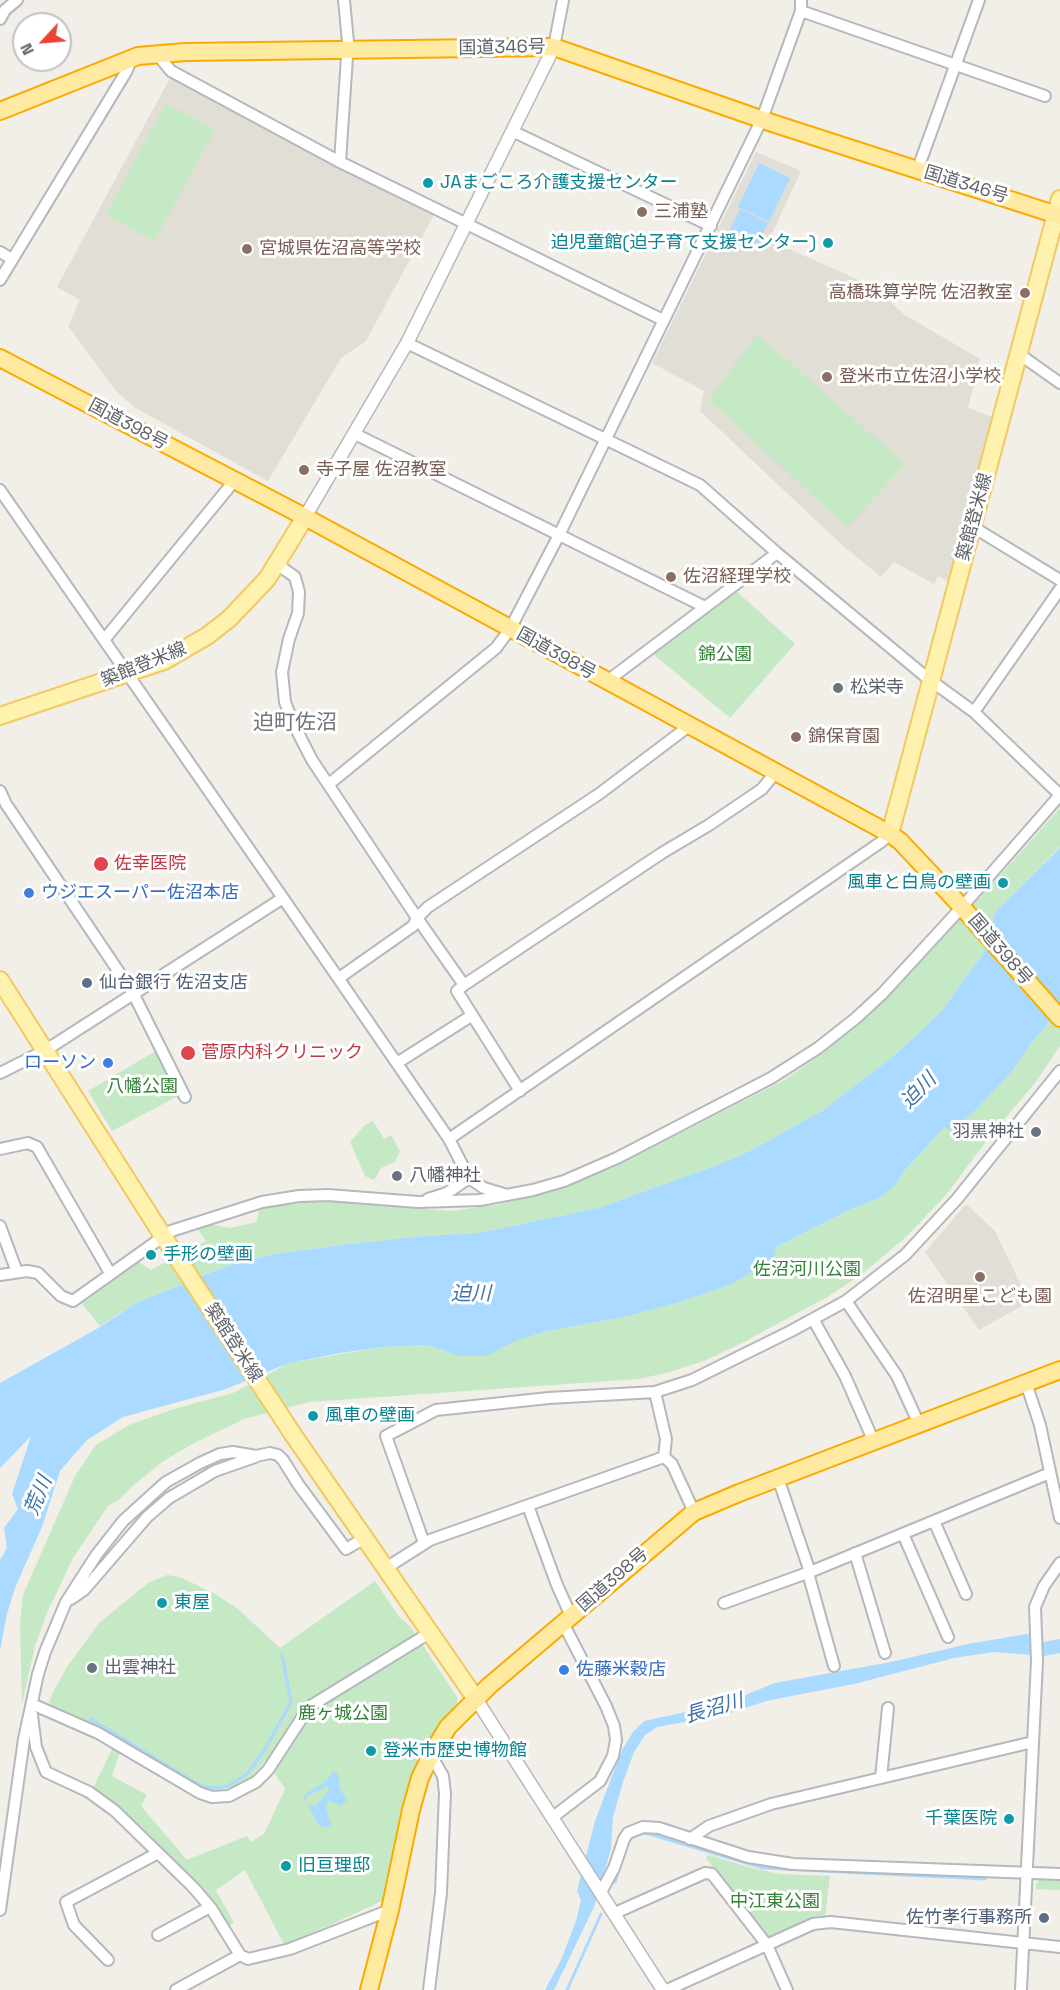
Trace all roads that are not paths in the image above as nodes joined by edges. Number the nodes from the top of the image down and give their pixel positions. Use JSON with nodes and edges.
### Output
{"nodes":[{"id":1,"x":17,"y":0,"type":"edge"},
{"id":2,"x":344,"y":0,"type":"edge"},
{"id":3,"x":563,"y":0,"type":"edge"},
{"id":4,"x":979,"y":0,"type":"edge"},
{"id":5,"x":801,"y":5,"type":"edge"},
{"id":6,"x":0,"y":19,"type":"edge"},
{"id":7,"x":554,"y":47,"type":"junction"},
{"id":8,"x":348,"y":50,"type":"junction"},
{"id":9,"x":158,"y":54,"type":"junction"},
{"id":10,"x":132,"y":58,"type":"junction"},
{"id":11,"x":954,"y":66,"type":"junction"},
{"id":12,"x":1045,"y":96,"type":"dead end"},
{"id":13,"x":0,"y":111,"type":"edge"},
{"id":14,"x":762,"y":119,"type":"junction"},
{"id":15,"x":512,"y":131,"type":"junction"},
{"id":16,"x":340,"y":162,"type":"junction"},
{"id":17,"x":917,"y":171,"type":"junction"},
{"id":18,"x":1058,"y":209,"type":"edge"},
{"id":19,"x":467,"y":223,"type":"junction"},
{"id":20,"x":711,"y":226,"type":"junction"},
{"id":21,"x":0,"y":252,"type":"edge"},
{"id":22,"x":12,"y":259,"type":"junction"},
{"id":23,"x":0,"y":280,"type":"edge"},
{"id":24,"x":663,"y":320,"type":"junction"},
{"id":25,"x":407,"y":343,"type":"junction"},
{"id":26,"x":1019,"y":354,"type":"junction"},
{"id":27,"x":0,"y":358,"type":"edge"},
{"id":28,"x":1060,"y":383,"type":"edge"},
{"id":29,"x":355,"y":434,"type":"junction"},
{"id":30,"x":606,"y":438,"type":"junction"},
{"id":31,"x":235,"y":480,"type":"junction"},
{"id":32,"x":0,"y":490,"type":"edge"},
{"id":33,"x":305,"y":517,"type":"junction"},
{"id":34,"x":973,"y":527,"type":"junction"},
{"id":35,"x":558,"y":535,"type":"junction"},
{"id":36,"x":777,"y":553,"type":"junction"},
{"id":37,"x":277,"y":564,"type":"junction"},
{"id":38,"x":1060,"y":580,"type":"edge"},
{"id":39,"x":1060,"y":589,"type":"edge"},
{"id":40,"x":705,"y":607,"type":"junction"},
{"id":41,"x":510,"y":629,"type":"junction"},
{"id":42,"x":104,"y":640,"type":"junction"},
{"id":43,"x":128,"y":674,"type":"junction"},
{"id":44,"x":931,"y":680,"type":"junction"},
{"id":45,"x":606,"y":682,"type":"junction"},
{"id":46,"x":974,"y":712,"type":"junction"},
{"id":47,"x":0,"y":716,"type":"edge"},
{"id":48,"x":688,"y":726,"type":"junction"},
{"id":49,"x":775,"y":773,"type":"junction"},
{"id":50,"x":1060,"y":779,"type":"edge"},
{"id":51,"x":329,"y":784,"type":"junction"},
{"id":52,"x":0,"y":791,"type":"edge"},
{"id":53,"x":1058,"y":793,"type":"edge"},
{"id":54,"x":3,"y":806,"type":"edge"},
{"id":55,"x":890,"y":834,"type":"junction"},
{"id":56,"x":283,"y":898,"type":"junction"},
{"id":57,"x":963,"y":907,"type":"junction"},
{"id":58,"x":417,"y":918,"type":"junction"},
{"id":59,"x":339,"y":978,"type":"junction"},
{"id":60,"x":0,"y":980,"type":"edge"},
{"id":61,"x":464,"y":985,"type":"junction"},
{"id":62,"x":133,"y":993,"type":"junction"},
{"id":63,"x":471,"y":1016,"type":"junction"},
{"id":64,"x":1060,"y":1018,"type":"edge"},
{"id":65,"x":46,"y":1050,"type":"junction"},
{"id":66,"x":397,"y":1063,"type":"junction"},
{"id":67,"x":1060,"y":1071,"type":"edge"},
{"id":68,"x":0,"y":1073,"type":"edge"},
{"id":69,"x":520,"y":1091,"type":"junction"},
{"id":70,"x":184,"y":1097,"type":"dead end"},
{"id":71,"x":449,"y":1139,"type":"junction"},
{"id":72,"x":0,"y":1149,"type":"edge"},
{"id":73,"x":469,"y":1178,"type":"junction"},
{"id":74,"x":511,"y":1195,"type":"junction"},
{"id":75,"x":418,"y":1202,"type":"junction"},
{"id":76,"x":0,"y":1226,"type":"edge"},
{"id":77,"x":163,"y":1236,"type":"junction"},
{"id":78,"x":16,"y":1272,"type":"junction"},
{"id":79,"x":110,"y":1273,"type":"junction"},
{"id":80,"x":0,"y":1275,"type":"edge"},
{"id":81,"x":846,"y":1301,"type":"junction"},
{"id":82,"x":813,"y":1319,"type":"junction"},
{"id":83,"x":1060,"y":1370,"type":"edge"},
{"id":84,"x":1026,"y":1383,"type":"junction"},
{"id":85,"x":655,"y":1392,"type":"junction"},
{"id":86,"x":919,"y":1424,"type":"junction"},
{"id":87,"x":873,"y":1442,"type":"junction"},
{"id":88,"x":664,"y":1457,"type":"junction"},
{"id":89,"x":1050,"y":1473,"type":"junction"},
{"id":90,"x":778,"y":1478,"type":"junction"},
{"id":91,"x":528,"y":1506,"type":"junction"},
{"id":92,"x":694,"y":1512,"type":"junction"},
{"id":93,"x":1060,"y":1518,"type":"edge"},
{"id":94,"x":934,"y":1521,"type":"junction"},
{"id":95,"x":903,"y":1534,"type":"junction"},
{"id":96,"x":365,"y":1538,"type":"junction"},
{"id":97,"x":424,"y":1543,"type":"junction"},
{"id":98,"x":855,"y":1553,"type":"junction"},
{"id":99,"x":1060,"y":1563,"type":"edge"},
{"id":100,"x":386,"y":1568,"type":"junction"},
{"id":101,"x":809,"y":1572,"type":"junction"},
{"id":102,"x":966,"y":1594,"type":"dead end"},
{"id":103,"x":724,"y":1603,"type":"dead end"},
{"id":104,"x":567,"y":1620,"type":"junction"},
{"id":105,"x":431,"y":1632,"type":"junction"},
{"id":106,"x":948,"y":1637,"type":"dead end"},
{"id":107,"x":885,"y":1653,"type":"dead end"},
{"id":108,"x":834,"y":1666,"type":"dead end"},
{"id":109,"x":476,"y":1699,"type":"junction"},
{"id":110,"x":32,"y":1706,"type":"junction"},
{"id":111,"x":888,"y":1708,"type":"dead end"},
{"id":112,"x":1033,"y":1742,"type":"junction"},
{"id":113,"x":430,"y":1755,"type":"junction"},
{"id":114,"x":881,"y":1778,"type":"junction"},
{"id":115,"x":553,"y":1817,"type":"junction"},
{"id":116,"x":690,"y":1839,"type":"junction"},
{"id":117,"x":158,"y":1854,"type":"junction"},
{"id":118,"x":1027,"y":1874,"type":"junction"},
{"id":119,"x":1060,"y":1874,"type":"edge"},
{"id":120,"x":602,"y":1892,"type":"junction"},
{"id":121,"x":210,"y":1907,"type":"junction"},
{"id":122,"x":390,"y":1910,"type":"junction"},
{"id":123,"x":0,"y":1911,"type":"edge"},
{"id":124,"x":615,"y":1913,"type":"junction"},
{"id":125,"x":158,"y":1935,"type":"dead end"},
{"id":126,"x":1024,"y":1943,"type":"junction"},
{"id":127,"x":767,"y":1945,"type":"junction"},
{"id":128,"x":1060,"y":1947,"type":"edge"},
{"id":129,"x":240,"y":1955,"type":"junction"},
{"id":130,"x":108,"y":1960,"type":"dead end"},
{"id":131,"x":176,"y":1990,"type":"edge"},
{"id":132,"x":369,"y":1990,"type":"edge"},
{"id":133,"x":429,"y":1990,"type":"edge"},
{"id":134,"x":665,"y":1990,"type":"edge"},
{"id":135,"x":787,"y":1990,"type":"edge"},
{"id":136,"x":1021,"y":1990,"type":"edge"}],
"edges":[{"from":1,"to":6,"type":"street"},
{"from":2,"to":8,"type":"street"},
{"from":3,"to":7,"type":"street"},
{"from":4,"to":11,"type":"street"},
{"from":5,"to":11,"type":"street"},
{"from":5,"to":14,"type":"street"},
{"from":7,"to":8,"type":"highway","name":"国道346号"},
{"from":7,"to":14,"type":"highway","name":"国道346号"},
{"from":7,"to":15,"type":"street"},
{"from":8,"to":9,"type":"highway","name":"国道346号"},
{"from":8,"to":16,"type":"street"},
{"from":9,"to":10,"type":"highway","name":"国道346号"},
{"from":9,"to":16,"type":"street"},
{"from":10,"to":13,"type":"highway","name":"国道346号"},
{"from":10,"to":22,"type":"street"},
{"from":11,"to":12,"type":"street"},
{"from":11,"to":17,"type":"street"},
{"from":14,"to":17,"type":"highway","name":"国道346号"},
{"from":14,"to":20,"type":"street"},
{"from":15,"to":19,"type":"street"},
{"from":15,"to":20,"type":"street"},
{"from":16,"to":19,"type":"street"},
{"from":17,"to":18,"type":"highway","name":"国道346号"},
{"from":18,"to":26,"type":"main road","name":"築館登米線"},
{"from":19,"to":24,"type":"street"},
{"from":19,"to":25,"type":"street"},
{"from":20,"to":24,"type":"street"},
{"from":21,"to":22,"type":"street"},
{"from":22,"to":23,"type":"street"},
{"from":24,"to":30,"type":"street"},
{"from":25,"to":29,"type":"street"},
{"from":25,"to":30,"type":"street"},
{"from":26,"to":28,"type":"street"},
{"from":26,"to":34,"type":"main road","name":"築館登米線"},
{"from":27,"to":31,"type":"highway","name":"国道398号"},
{"from":29,"to":33,"type":"street"},
{"from":29,"to":35,"type":"street"},
{"from":30,"to":35,"type":"street"},
{"from":30,"to":36,"type":"street"},
{"from":31,"to":33,"type":"highway","name":"国道398号"},
{"from":31,"to":42,"type":"street"},
{"from":32,"to":42,"type":"street"},
{"from":33,"to":37,"type":"main road","name":"築館登米線"},
{"from":33,"to":41,"type":"highway","name":"国道398号"},
{"from":34,"to":38,"type":"street"},
{"from":34,"to":44,"type":"main road","name":"築館登米線"},
{"from":35,"to":40,"type":"street"},
{"from":35,"to":41,"type":"street"},
{"from":36,"to":40,"type":"street"},
{"from":36,"to":44,"type":"street"},
{"from":37,"to":43,"type":"main road","name":"築館登米線"},
{"from":37,"to":51,"type":"street"},
{"from":39,"to":46,"type":"street"},
{"from":40,"to":45,"type":"street"},
{"from":41,"to":45,"type":"highway","name":"国道398号"},
{"from":41,"to":51,"type":"street"},
{"from":42,"to":43,"type":"street"},
{"from":43,"to":47,"type":"main road","name":"築館登米線"},
{"from":43,"to":56,"type":"street"},
{"from":44,"to":46,"type":"street"},
{"from":44,"to":55,"type":"main road","name":"築館登米線"},
{"from":45,"to":48,"type":"highway","name":"国道398号"},
{"from":46,"to":53,"type":"street"},
{"from":48,"to":49,"type":"highway","name":"国道398号"},
{"from":48,"to":58,"type":"street"},
{"from":49,"to":55,"type":"highway","name":"国道398号"},
{"from":49,"to":61,"type":"street"},
{"from":50,"to":53,"type":"street"},
{"from":51,"to":58,"type":"street"},
{"from":52,"to":54,"type":"street"},
{"from":53,"to":57,"type":"street"},
{"from":54,"to":62,"type":"street"},
{"from":55,"to":57,"type":"highway","name":"国道398号"},
{"from":55,"to":69,"type":"street"},
{"from":56,"to":59,"type":"street"},
{"from":56,"to":62,"type":"street"},
{"from":57,"to":64,"type":"highway","name":"国道398号"},
{"from":57,"to":74,"type":"street"},
{"from":58,"to":59,"type":"street"},
{"from":58,"to":61,"type":"street"},
{"from":59,"to":66,"type":"street"},
{"from":60,"to":65,"type":"main road","name":"築館登米線"},
{"from":61,"to":63,"type":"street"},
{"from":62,"to":65,"type":"street"},
{"from":62,"to":70,"type":"street"},
{"from":63,"to":66,"type":"street"},
{"from":63,"to":69,"type":"street"},
{"from":65,"to":68,"type":"street"},
{"from":65,"to":77,"type":"main road","name":"築館登米線"},
{"from":66,"to":71,"type":"street"},
{"from":67,"to":81,"type":"street"},
{"from":69,"to":71,"type":"street"},
{"from":71,"to":73,"type":"street"},
{"from":72,"to":79,"type":"street"},
{"from":73,"to":74,"type":"street"},
{"from":73,"to":75,"type":"street"},
{"from":74,"to":75,"type":"street"},
{"from":75,"to":77,"type":"street"},
{"from":76,"to":78,"type":"street"},
{"from":77,"to":79,"type":"street"},
{"from":77,"to":96,"type":"main road","name":"築館登米線"},
{"from":78,"to":79,"type":"street"},
{"from":78,"to":80,"type":"street"},
{"from":81,"to":82,"type":"street"},
{"from":81,"to":86,"type":"street"},
{"from":82,"to":85,"type":"street"},
{"from":82,"to":87,"type":"street"},
{"from":83,"to":84,"type":"highway","name":"国道398号"},
{"from":84,"to":86,"type":"highway","name":"国道398号"},
{"from":84,"to":89,"type":"street"},
{"from":85,"to":88,"type":"street"},
{"from":85,"to":97,"type":"street"},
{"from":86,"to":87,"type":"highway","name":"国道398号"},
{"from":87,"to":90,"type":"highway","name":"国道398号"},
{"from":88,"to":91,"type":"street"},
{"from":88,"to":92,"type":"street"},
{"from":89,"to":93,"type":"street"},
{"from":89,"to":94,"type":"street"},
{"from":90,"to":92,"type":"highway","name":"国道398号"},
{"from":90,"to":101,"type":"street"},
{"from":91,"to":97,"type":"street"},
{"from":91,"to":104,"type":"street"},
{"from":92,"to":104,"type":"highway","name":"国道398号"},
{"from":94,"to":95,"type":"street"},
{"from":94,"to":102,"type":"street"},
{"from":95,"to":98,"type":"street"},
{"from":95,"to":106,"type":"street"},
{"from":96,"to":100,"type":"main road","name":"築館登米線"},
{"from":96,"to":110,"type":"street"},
{"from":97,"to":100,"type":"street"},
{"from":98,"to":101,"type":"street"},
{"from":98,"to":107,"type":"street"},
{"from":99,"to":112,"type":"street"},
{"from":100,"to":105,"type":"main road","name":"築館登米線"},
{"from":101,"to":103,"type":"street"},
{"from":101,"to":108,"type":"street"},
{"from":104,"to":109,"type":"highway","name":"国道398号"},
{"from":104,"to":115,"type":"street"},
{"from":105,"to":109,"type":"main road","name":"築館登米線"},
{"from":105,"to":110,"type":"street"},
{"from":109,"to":113,"type":"highway","name":"国道398号"},
{"from":109,"to":115,"type":"street"},
{"from":110,"to":117,"type":"street"},
{"from":110,"to":123,"type":"street"},
{"from":111,"to":114,"type":"street"},
{"from":112,"to":114,"type":"street"},
{"from":112,"to":118,"type":"street"},
{"from":113,"to":122,"type":"highway","name":"国道398号"},
{"from":113,"to":133,"type":"street"},
{"from":114,"to":116,"type":"street"},
{"from":115,"to":120,"type":"street"},
{"from":116,"to":118,"type":"street"},
{"from":116,"to":120,"type":"street"},
{"from":117,"to":121,"type":"street"},
{"from":117,"to":130,"type":"street"},
{"from":118,"to":119,"type":"street"},
{"from":118,"to":126,"type":"street"},
{"from":120,"to":124,"type":"street"},
{"from":121,"to":125,"type":"street"},
{"from":121,"to":129,"type":"street"},
{"from":122,"to":129,"type":"street"},
{"from":122,"to":132,"type":"highway","name":"国道398号"},
{"from":124,"to":127,"type":"street"},
{"from":124,"to":134,"type":"street"},
{"from":126,"to":127,"type":"street"},
{"from":126,"to":128,"type":"street"},
{"from":126,"to":136,"type":"street"},
{"from":127,"to":134,"type":"street"},
{"from":127,"to":135,"type":"street"},
{"from":129,"to":131,"type":"street"}]}
